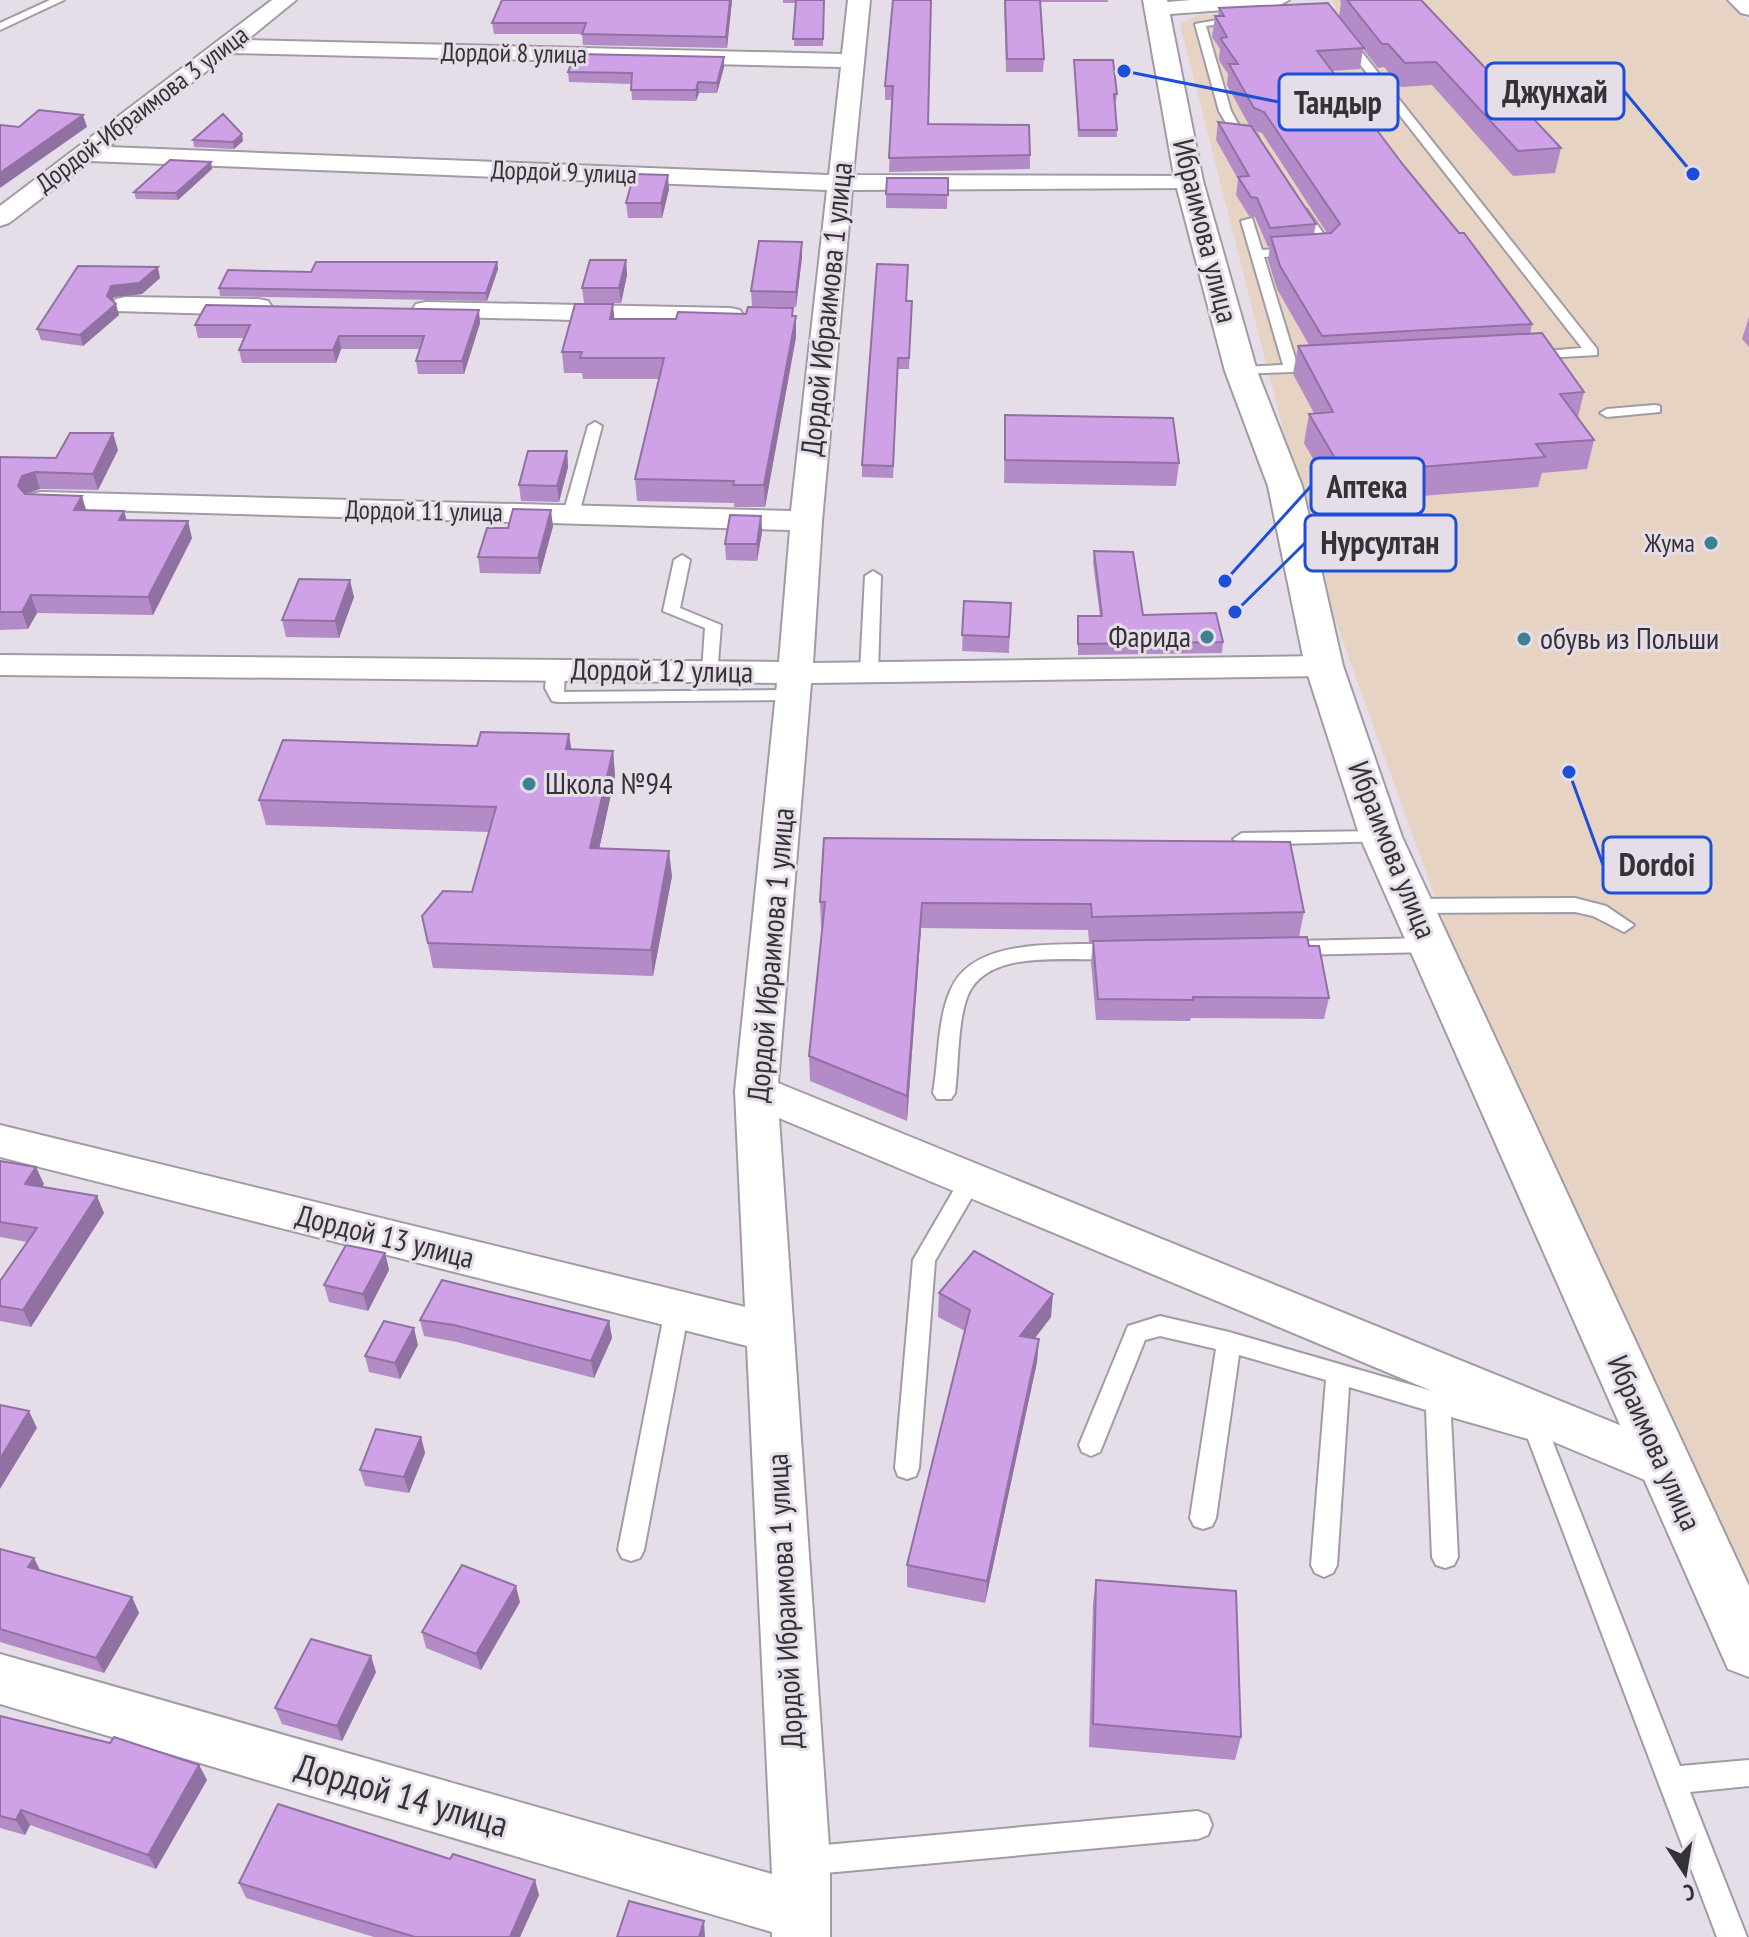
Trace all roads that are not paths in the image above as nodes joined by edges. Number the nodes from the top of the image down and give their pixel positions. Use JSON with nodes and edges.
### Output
{"nodes":[{"id":1,"x":59,"y":0,"type":"edge"},
{"id":2,"x":285,"y":0,"type":"edge"},
{"id":3,"x":859,"y":0,"type":"edge"},
{"id":4,"x":1278,"y":0,"type":"edge"},
{"id":5,"x":1740,"y":0,"type":"edge"},
{"id":6,"x":1155,"y":4,"type":"edge"},
{"id":7,"x":1749,"y":8,"type":"edge"},
{"id":8,"x":1255,"y":18,"type":"edge"},
{"id":9,"x":1336,"y":25,"type":"edge"},
{"id":10,"x":0,"y":27,"type":"edge"},
{"id":11,"x":224,"y":46,"type":"junction"},
{"id":12,"x":852,"y":61,"type":"junction"},
{"id":13,"x":1261,"y":148,"type":"edge"},
{"id":14,"x":83,"y":153,"type":"junction"},
{"id":15,"x":1189,"y":181,"type":"junction"},
{"id":16,"x":840,"y":183,"type":"junction"},
{"id":17,"x":1296,"y":202,"type":"edge"},
{"id":18,"x":0,"y":218,"type":"edge"},
{"id":19,"x":1247,"y":221,"type":"dead end"},
{"id":20,"x":1255,"y":254,"type":"junction"},
{"id":21,"x":126,"y":305,"type":"dead end"},
{"id":22,"x":285,"y":308,"type":"edge"},
{"id":23,"x":397,"y":310,"type":"edge"},
{"id":24,"x":762,"y":317,"type":"edge"},
{"id":25,"x":1513,"y":357,"type":"edge"},
{"id":26,"x":1338,"y":366,"type":"edge"},
{"id":27,"x":1291,"y":369,"type":"junction"},
{"id":28,"x":1241,"y":371,"type":"junction"},
{"id":29,"x":1655,"y":409,"type":"dead end"},
{"id":30,"x":1607,"y":413,"type":"dead end"},
{"id":31,"x":595,"y":426,"type":"dead end"},
{"id":32,"x":41,"y":501,"type":"edge"},
{"id":33,"x":571,"y":514,"type":"junction"},
{"id":34,"x":806,"y":521,"type":"junction"},
{"id":35,"x":682,"y":560,"type":"dead end"},
{"id":36,"x":873,"y":576,"type":"dead end"},
{"id":37,"x":0,"y":665,"type":"edge"},
{"id":38,"x":1324,"y":666,"type":"junction"},
{"id":39,"x":556,"y":670,"type":"junction"},
{"id":40,"x":711,"y":671,"type":"junction"},
{"id":41,"x":869,"y":672,"type":"junction"},
{"id":42,"x":794,"y":684,"type":"junction"},
{"id":43,"x":1381,"y":837,"type":"junction"},
{"id":44,"x":1242,"y":839,"type":"edge"},
{"id":45,"x":1412,"y":906,"type":"junction"},
{"id":46,"x":1624,"y":925,"type":"dead end"},
{"id":47,"x":1430,"y":945,"type":"junction"},
{"id":48,"x":1271,"y":948,"type":"edge"},
{"id":49,"x":1144,"y":951,"type":"edge"},
{"id":50,"x":756,"y":1091,"type":"junction"},
{"id":51,"x":944,"y":1093,"type":"dead end"},
{"id":52,"x":0,"y":1141,"type":"edge"},
{"id":53,"x":971,"y":1180,"type":"junction"},
{"id":54,"x":677,"y":1310,"type":"junction"},
{"id":55,"x":769,"y":1332,"type":"junction"},
{"id":56,"x":1229,"y":1342,"type":"junction"},
{"id":57,"x":1338,"y":1374,"type":"junction"},
{"id":58,"x":1438,"y":1402,"type":"junction"},
{"id":59,"x":1533,"y":1420,"type":"junction"},
{"id":60,"x":1091,"y":1445,"type":"dead end"},
{"id":61,"x":1663,"y":1465,"type":"junction"},
{"id":62,"x":907,"y":1468,"type":"dead end"},
{"id":63,"x":1203,"y":1518,"type":"dead end"},
{"id":64,"x":631,"y":1550,"type":"dead end"},
{"id":65,"x":1445,"y":1557,"type":"dead end"},
{"id":66,"x":1324,"y":1565,"type":"dead end"},
{"id":67,"x":1749,"y":1650,"type":"edge"},
{"id":68,"x":0,"y":1679,"type":"edge"},
{"id":69,"x":1749,"y":1773,"type":"edge"},
{"id":70,"x":1671,"y":1780,"type":"junction"},
{"id":71,"x":1198,"y":1825,"type":"dead end"},
{"id":72,"x":802,"y":1903,"type":"edge"},
{"id":73,"x":1732,"y":1937,"type":"edge"}],
"edges":[{"from":1,"to":10,"type":"lane"},
{"from":2,"to":11,"type":"street","name":"Дордой-Ибраимова 3 улица"},
{"from":3,"to":12,"type":"street","name":"Дордой Ибраимова 1 улица"},
{"from":4,"to":6,"type":"street"},
{"from":5,"to":7,"type":"main road"},
{"from":6,"to":15,"type":"main road","name":"Ибраимова улица"},
{"from":8,"to":13,"type":"lane"},
{"from":9,"to":25,"type":"lane"},
{"from":11,"to":12,"type":"street","name":"Дордой 8 улица"},
{"from":11,"to":14,"type":"street","name":"Дордой-Ибраимова 3 улица"},
{"from":12,"to":16,"type":"street","name":"Дордой Ибраимова 1 улица"},
{"from":14,"to":16,"type":"street","name":"Дордой 9 улица"},
{"from":14,"to":18,"type":"street","name":"Дордой-Ибраимова 3 улица"},
{"from":15,"to":16,"type":"street","name":"Дордой 9 улица"},
{"from":15,"to":28,"type":"main road","name":"Ибраимова улица"},
{"from":16,"to":34,"type":"street","name":"Дордой Ибраимова 1 улица"},
{"from":17,"to":20,"type":"lane"},
{"from":19,"to":20,"type":"lane"},
{"from":20,"to":27,"type":"lane"},
{"from":21,"to":22,"type":"street"},
{"from":23,"to":24,"type":"street"},
{"from":26,"to":27,"type":"lane"},
{"from":27,"to":28,"type":"lane"},
{"from":28,"to":38,"type":"main road","name":"Ибраимова улица"},
{"from":29,"to":30,"type":"lane"},
{"from":31,"to":33,"type":"lane"},
{"from":32,"to":33,"type":"street","name":"Дордой 11 улица"},
{"from":33,"to":34,"type":"street","name":"Дордой 11 улица"},
{"from":34,"to":42,"type":"street","name":"Дордой Ибраимова 1 улица"},
{"from":35,"to":40,"type":"lane"},
{"from":36,"to":41,"type":"lane"},
{"from":37,"to":39,"type":"street","name":"Дордой 12 улица"},
{"from":38,"to":41,"type":"street","name":"Дордой 12 улица"},
{"from":38,"to":43,"type":"main road","name":"Ибраимова улица"},
{"from":39,"to":40,"type":"street","name":"Дордой 12 улица"},
{"from":39,"to":42,"type":"lane"},
{"from":40,"to":42,"type":"street","name":"Дордой 12 улица"},
{"from":41,"to":42,"type":"street","name":"Дордой 12 улица"},
{"from":42,"to":50,"type":"street","name":"Дордой Ибраимова 1 улица"},
{"from":43,"to":44,"type":"lane"},
{"from":43,"to":45,"type":"main road","name":"Ибраимова улица"},
{"from":45,"to":46,"type":"lane"},
{"from":45,"to":47,"type":"main road","name":"Ибраимова улица"},
{"from":47,"to":48,"type":"lane"},
{"from":47,"to":61,"type":"main road","name":"Ибраимова улица"},
{"from":49,"to":51,"type":"lane"},
{"from":50,"to":53,"type":"street"},
{"from":50,"to":55,"type":"street","name":"Дордой Ибраимова 1 улица"},
{"from":52,"to":54,"type":"street","name":"Дордой 13 улица"},
{"from":53,"to":59,"type":"street"},
{"from":53,"to":62,"type":"lane"},
{"from":54,"to":55,"type":"street","name":"Дордой 13 улица"},
{"from":54,"to":64,"type":"lane"},
{"from":55,"to":72,"type":"street","name":"Дордой Ибраимова 1 улица"},
{"from":56,"to":57,"type":"lane"},
{"from":56,"to":60,"type":"lane"},
{"from":56,"to":63,"type":"lane"},
{"from":57,"to":58,"type":"lane"},
{"from":57,"to":66,"type":"lane"},
{"from":58,"to":59,"type":"lane"},
{"from":58,"to":65,"type":"lane"},
{"from":59,"to":61,"type":"street"},
{"from":59,"to":70,"type":"lane"},
{"from":61,"to":67,"type":"main road","name":"Ибраимова улица"},
{"from":68,"to":72,"type":"street","name":"Дордой 14 улица"},
{"from":69,"to":70,"type":"lane"},
{"from":70,"to":73,"type":"lane"},
{"from":71,"to":72,"type":"lane"}]}
